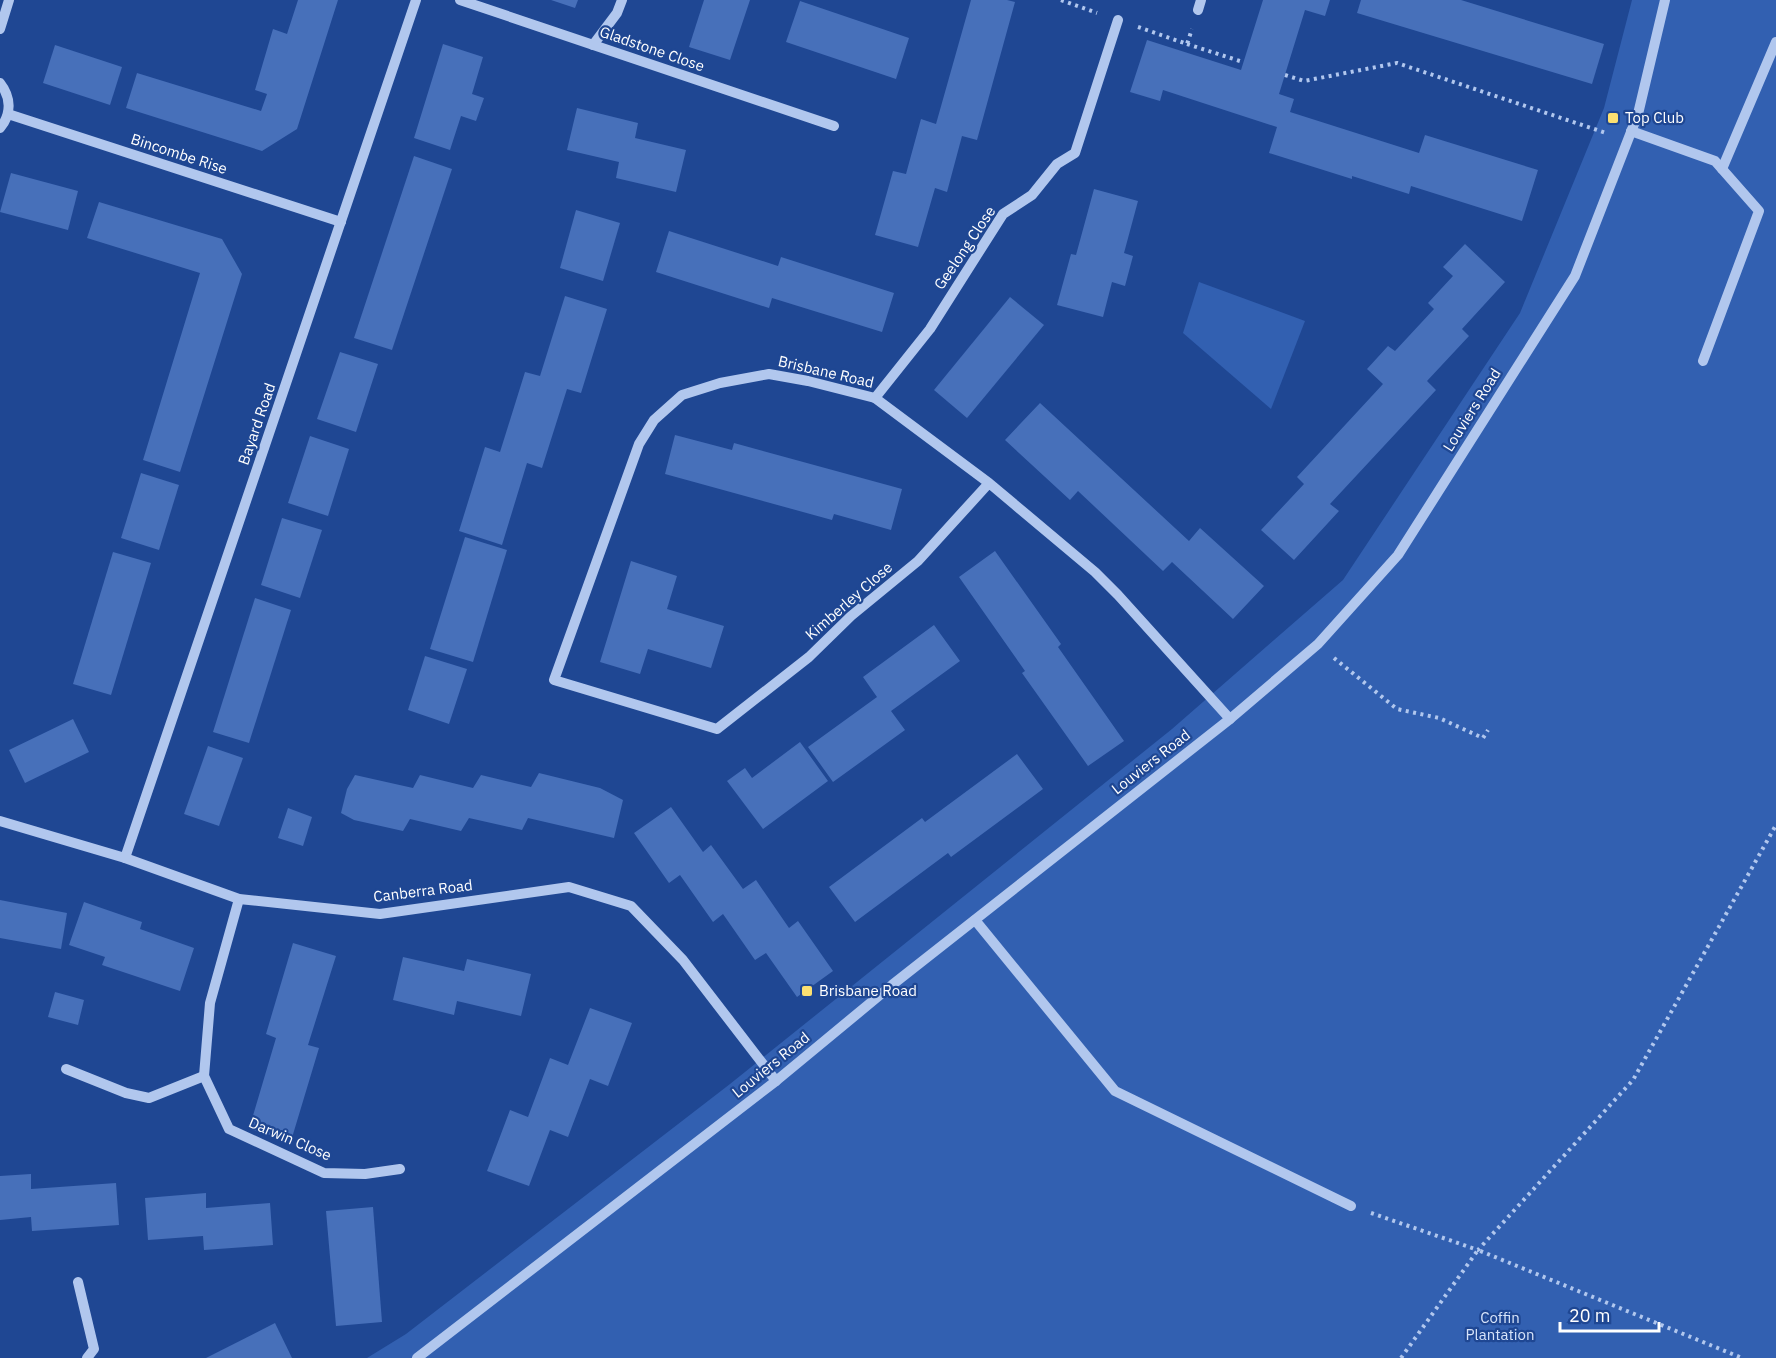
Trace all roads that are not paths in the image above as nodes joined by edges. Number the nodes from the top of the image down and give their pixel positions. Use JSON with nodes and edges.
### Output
{"nodes":[{"id":1,"x":9,"y":0,"type":"edge"},
{"id":2,"x":417,"y":0,"type":"edge"},
{"id":3,"x":460,"y":0,"type":"edge"},
{"id":4,"x":622,"y":0,"type":"edge"},
{"id":5,"x":1665,"y":0,"type":"edge"},
{"id":6,"x":1118,"y":20,"type":"dead end"},
{"id":7,"x":0,"y":28,"type":"edge"},
{"id":8,"x":1776,"y":42,"type":"edge"},
{"id":9,"x":593,"y":45,"type":"junction"},
{"id":10,"x":0,"y":83,"type":"edge"},
{"id":11,"x":8,"y":114,"type":"junction"},
{"id":12,"x":834,"y":126,"type":"dead end"},
{"id":13,"x":0,"y":128,"type":"edge"},
{"id":14,"x":1630,"y":136,"type":"junction"},
{"id":15,"x":1722,"y":169,"type":"junction"},
{"id":16,"x":341,"y":222,"type":"junction"},
{"id":17,"x":1703,"y":360,"type":"dead end"},
{"id":18,"x":875,"y":398,"type":"junction"},
{"id":19,"x":989,"y":483,"type":"junction"},
{"id":20,"x":1230,"y":719,"type":"junction"},
{"id":21,"x":717,"y":729,"type":"joint"},
{"id":22,"x":0,"y":821,"type":"edge"},
{"id":23,"x":125,"y":858,"type":"junction"},
{"id":24,"x":239,"y":899,"type":"junction"},
{"id":25,"x":975,"y":920,"type":"junction"},
{"id":26,"x":66,"y":1070,"type":"dead end"},
{"id":27,"x":204,"y":1076,"type":"junction"},
{"id":28,"x":776,"y":1081,"type":"junction"},
{"id":29,"x":400,"y":1169,"type":"dead end"},
{"id":30,"x":1351,"y":1206,"type":"road end"},
{"id":31,"x":78,"y":1282,"type":"dead end"},
{"id":32,"x":87,"y":1358,"type":"edge"},
{"id":33,"x":417,"y":1358,"type":"edge"}],
"edges":[{"from":1,"to":7,"type":"street"},
{"from":2,"to":16,"type":"street","name":"Bayard Road"},
{"from":3,"to":9,"type":"street","name":"Gladstone Close"},
{"from":4,"to":9,"type":"street"},
{"from":5,"to":14,"type":"street","name":"Louviers Road"},
{"from":6,"to":18,"type":"street","name":"Geelong Close"},
{"from":8,"to":15,"type":"street"},
{"from":9,"to":12,"type":"street","name":"Gladstone Close"},
{"from":10,"to":11,"type":"street"},
{"from":11,"to":13,"type":"street"},
{"from":11,"to":16,"type":"street","name":"Bincombe Rise"},
{"from":14,"to":15,"type":"street"},
{"from":14,"to":20,"type":"street","name":"Louviers Road"},
{"from":15,"to":17,"type":"street"},
{"from":16,"to":23,"type":"street","name":"Bayard Road"},
{"from":18,"to":19,"type":"street","name":"Brisbane Road"},
{"from":18,"to":21,"type":"street","name":"Brisbane Road"},
{"from":19,"to":20,"type":"street","name":"Brisbane Road"},
{"from":19,"to":21,"type":"street","name":"Kimberley Close"},
{"from":20,"to":25,"type":"street","name":"Louviers Road"},
{"from":22,"to":23,"type":"street","name":"Canberra Road"},
{"from":23,"to":24,"type":"street","name":"Canberra Road"},
{"from":24,"to":27,"type":"street"},
{"from":24,"to":28,"type":"street","name":"Canberra Road"},
{"from":25,"to":28,"type":"street","name":"Louviers Road"},
{"from":25,"to":30,"type":"street"},
{"from":26,"to":27,"type":"street"},
{"from":27,"to":29,"type":"street","name":"Darwin Close"},
{"from":28,"to":33,"type":"street","name":"Louviers Road"},
{"from":31,"to":32,"type":"street"}]}
